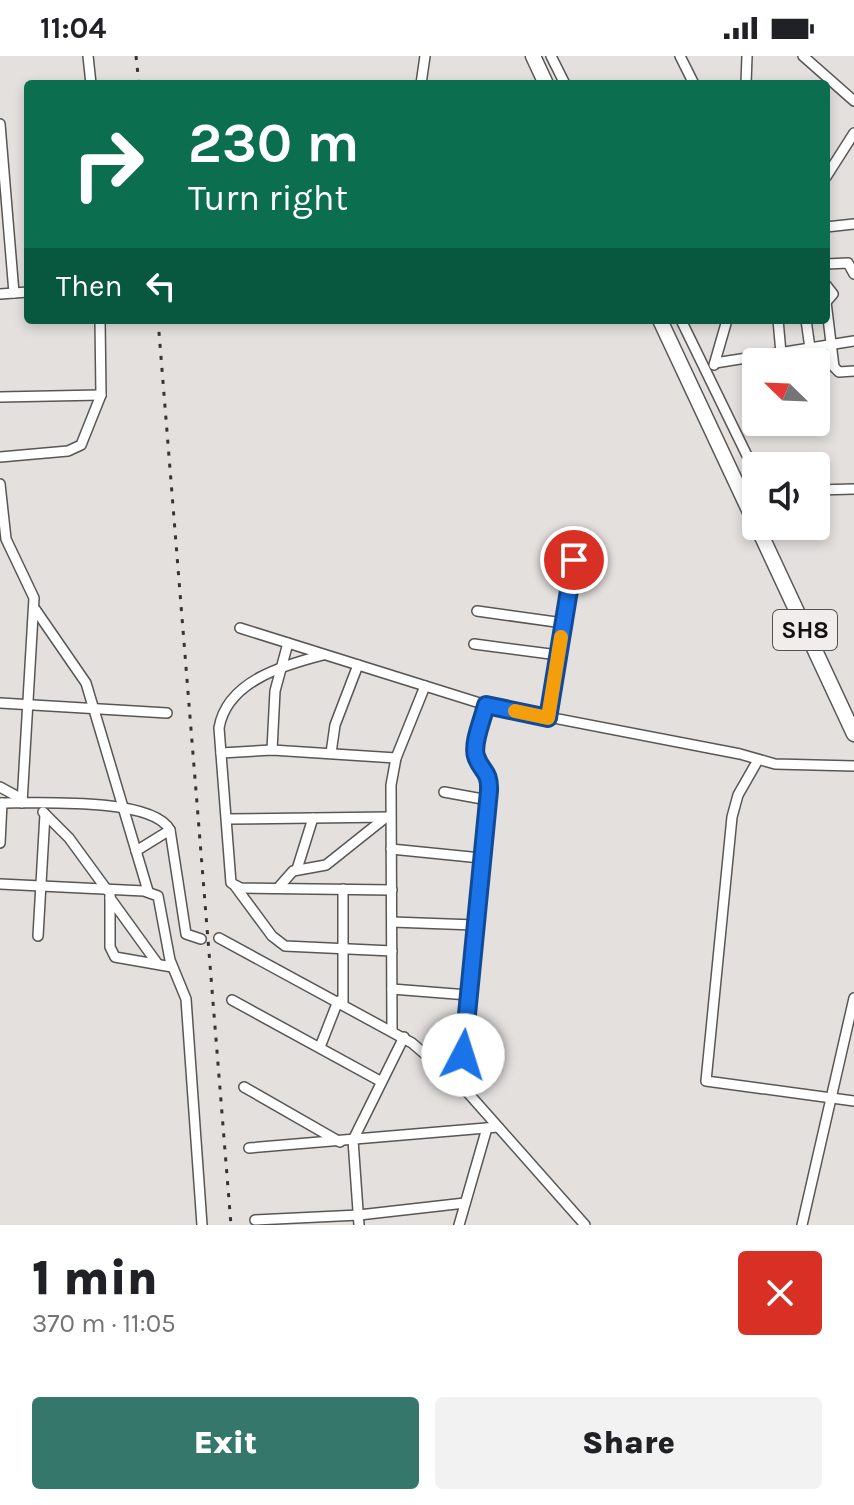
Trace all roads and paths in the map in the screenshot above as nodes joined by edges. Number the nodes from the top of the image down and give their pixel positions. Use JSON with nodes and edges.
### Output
{"nodes":[{"id":1,"x":88,"y":56,"type":"edge"},
{"id":2,"x":425,"y":56,"type":"edge"},
{"id":3,"x":533,"y":56,"type":"edge"},
{"id":4,"x":551,"y":56,"type":"edge"},
{"id":5,"x":680,"y":56,"type":"edge"},
{"id":6,"x":747,"y":56,"type":"edge"},
{"id":7,"x":803,"y":56,"type":"edge"},
{"id":8,"x":91,"y":80,"type":"edge"},
{"id":9,"x":422,"y":80,"type":"edge"},
{"id":10,"x":544,"y":80,"type":"edge"},
{"id":11,"x":563,"y":80,"type":"edge"},
{"id":12,"x":692,"y":80,"type":"edge"},
{"id":13,"x":746,"y":80,"type":"edge"},
{"id":14,"x":854,"y":101,"type":"edge"},
{"id":15,"x":0,"y":124,"type":"edge"},
{"id":16,"x":854,"y":133,"type":"edge"},
{"id":17,"x":830,"y":171,"type":"edge"},
{"id":18,"x":4,"y":210,"type":"edge"},
{"id":19,"x":854,"y":224,"type":"edge"},
{"id":20,"x":830,"y":227,"type":"edge"},
{"id":21,"x":830,"y":264,"type":"edge"},
{"id":22,"x":854,"y":274,"type":"edge"},
{"id":23,"x":24,"y":292,"type":"edge"},
{"id":24,"x":14,"y":293,"type":"junction"},
{"id":25,"x":0,"y":294,"type":"edge"},
{"id":26,"x":100,"y":324,"type":"edge"},
{"id":27,"x":662,"y":324,"type":"edge"},
{"id":28,"x":683,"y":324,"type":"edge"},
{"id":29,"x":726,"y":324,"type":"edge"},
{"id":30,"x":778,"y":324,"type":"edge"},
{"id":31,"x":807,"y":324,"type":"edge"},
{"id":32,"x":829,"y":324,"type":"edge"},
{"id":33,"x":854,"y":341,"type":"edge"},
{"id":34,"x":831,"y":345,"type":"junction"},
{"id":35,"x":781,"y":348,"type":"edge"},
{"id":36,"x":810,"y":348,"type":"joint"},
{"id":37,"x":742,"y":359,"type":"edge"},
{"id":38,"x":715,"y":363,"type":"junction"},
{"id":39,"x":854,"y":371,"type":"edge"},
{"id":40,"x":710,"y":380,"type":"junction"},
{"id":41,"x":101,"y":395,"type":"junction"},
{"id":42,"x":0,"y":397,"type":"edge"},
{"id":43,"x":745,"y":452,"type":"edge"},
{"id":44,"x":0,"y":457,"type":"edge"},
{"id":45,"x":742,"y":482,"type":"edge"},
{"id":46,"x":0,"y":484,"type":"edge"},
{"id":47,"x":854,"y":489,"type":"edge"},
{"id":48,"x":830,"y":490,"type":"edge"},
{"id":49,"x":3,"y":540,"type":"edge"},
{"id":50,"x":763,"y":540,"type":"edge"},
{"id":51,"x":574,"y":560,"type":"dead end"},
{"id":52,"x":34,"y":607,"type":"junction"},
{"id":53,"x":477,"y":611,"type":"dead end"},
{"id":54,"x":563,"y":623,"type":"junction"},
{"id":55,"x":240,"y":628,"type":"dead end"},
{"id":56,"x":288,"y":643,"type":"junction"},
{"id":57,"x":474,"y":644,"type":"dead end"},
{"id":58,"x":326,"y":654,"type":"junction"},
{"id":59,"x":558,"y":655,"type":"junction"},
{"id":60,"x":358,"y":665,"type":"junction"},
{"id":61,"x":280,"y":666,"type":"junction"},
{"id":62,"x":425,"y":686,"type":"junction"},
{"id":63,"x":0,"y":703,"type":"edge"},
{"id":64,"x":27,"y":704,"type":"junction"},
{"id":65,"x":486,"y":705,"type":"junction"},
{"id":66,"x":95,"y":707,"type":"junction"},
{"id":67,"x":167,"y":713,"type":"dead end"},
{"id":68,"x":548,"y":718,"type":"junction"},
{"id":69,"x":854,"y":734,"type":"edge"},
{"id":70,"x":272,"y":750,"type":"junction"},
{"id":71,"x":221,"y":753,"type":"junction"},
{"id":72,"x":331,"y":753,"type":"junction"},
{"id":73,"x":396,"y":758,"type":"junction"},
{"id":74,"x":758,"y":760,"type":"junction"},
{"id":75,"x":854,"y":766,"type":"edge"},
{"id":76,"x":0,"y":787,"type":"edge"},
{"id":77,"x":444,"y":792,"type":"dead end"},
{"id":78,"x":488,"y":800,"type":"junction"},
{"id":79,"x":22,"y":801,"type":"junction"},
{"id":80,"x":1,"y":803,"type":"edge"},
{"id":81,"x":33,"y":804,"type":"junction"},
{"id":82,"x":122,"y":808,"type":"junction"},
{"id":83,"x":45,"y":814,"type":"junction"},
{"id":84,"x":313,"y":818,"type":"junction"},
{"id":85,"x":388,"y":818,"type":"junction"},
{"id":86,"x":227,"y":819,"type":"junction"},
{"id":87,"x":170,"y":830,"type":"junction"},
{"id":88,"x":0,"y":843,"type":"edge"},
{"id":89,"x":391,"y":849,"type":"junction"},
{"id":90,"x":136,"y":851,"type":"junction"},
{"id":91,"x":481,"y":858,"type":"junction"},
{"id":92,"x":297,"y":869,"type":"junction"},
{"id":93,"x":0,"y":884,"type":"edge"},
{"id":94,"x":41,"y":886,"type":"junction"},
{"id":95,"x":235,"y":886,"type":"junction"},
{"id":96,"x":278,"y":888,"type":"junction"},
{"id":97,"x":343,"y":889,"type":"junction"},
{"id":98,"x":392,"y":890,"type":"junction"},
{"id":99,"x":148,"y":891,"type":"junction"},
{"id":100,"x":109,"y":893,"type":"junction"},
{"id":101,"x":392,"y":922,"type":"junction"},
{"id":102,"x":475,"y":925,"type":"junction"},
{"id":103,"x":38,"y":936,"type":"dead end"},
{"id":104,"x":219,"y":938,"type":"dead end"},
{"id":105,"x":201,"y":939,"type":"dead end"},
{"id":106,"x":343,"y":950,"type":"junction"},
{"id":107,"x":392,"y":951,"type":"junction"},
{"id":108,"x":157,"y":963,"type":"junction"},
{"id":109,"x":172,"y":967,"type":"junction"},
{"id":110,"x":392,"y":989,"type":"junction"},
{"id":111,"x":468,"y":995,"type":"junction"},
{"id":112,"x":854,"y":998,"type":"edge"},
{"id":113,"x":232,"y":1000,"type":"dead end"},
{"id":114,"x":340,"y":1002,"type":"junction"},
{"id":115,"x":392,"y":1030,"type":"junction"},
{"id":116,"x":404,"y":1037,"type":"junction"},
{"id":117,"x":320,"y":1047,"type":"junction"},
{"id":118,"x":380,"y":1081,"type":"junction"},
{"id":119,"x":461,"y":1085,"type":"junction"},
{"id":120,"x":244,"y":1087,"type":"dead end"},
{"id":121,"x":830,"y":1097,"type":"junction"},
{"id":122,"x":854,"y":1101,"type":"edge"},
{"id":123,"x":498,"y":1127,"type":"junction"},
{"id":124,"x":487,"y":1128,"type":"junction"},
{"id":125,"x":353,"y":1140,"type":"junction"},
{"id":126,"x":340,"y":1142,"type":"junction"},
{"id":127,"x":249,"y":1148,"type":"dead end"},
{"id":128,"x":465,"y":1203,"type":"junction"},
{"id":129,"x":255,"y":1220,"type":"dead end"},
{"id":130,"x":359,"y":1220,"type":"edge"},
{"id":131,"x":202,"y":1225,"type":"edge"},
{"id":132,"x":459,"y":1225,"type":"edge"},
{"id":133,"x":585,"y":1225,"type":"edge"},
{"id":134,"x":802,"y":1225,"type":"edge"}],
"edges":[{"from":1,"to":8,"type":"street"},
{"from":2,"to":9,"type":"street"},
{"from":3,"to":10,"type":"main road"},
{"from":4,"to":11,"type":"street"},
{"from":5,"to":12,"type":"street"},
{"from":6,"to":13,"type":"street"},
{"from":7,"to":14,"type":"street"},
{"from":15,"to":18,"type":"street"},
{"from":16,"to":17,"type":"street"},
{"from":18,"to":24,"type":"street"},
{"from":19,"to":20,"type":"street"},
{"from":21,"to":22,"type":"street"},
{"from":23,"to":24,"type":"street"},
{"from":24,"to":25,"type":"street"},
{"from":26,"to":41,"type":"street"},
{"from":27,"to":45,"type":"main road","number":"SH8"},
{"from":28,"to":40,"type":"street"},
{"from":29,"to":38,"type":"street"},
{"from":30,"to":35,"type":"street"},
{"from":31,"to":36,"type":"street"},
{"from":32,"to":34,"type":"street"},
{"from":33,"to":34,"type":"street"},
{"from":34,"to":36,"type":"street"},
{"from":34,"to":39,"type":"street"},
{"from":37,"to":38,"type":"street"},
{"from":38,"to":40,"type":"street"},
{"from":40,"to":43,"type":"street"},
{"from":41,"to":42,"type":"street"},
{"from":41,"to":44,"type":"street"},
{"from":46,"to":49,"type":"street"},
{"from":47,"to":48,"type":"street"},
{"from":49,"to":52,"type":"street"},
{"from":50,"to":69,"type":"main road","number":"SH8"},
{"from":51,"to":54,"type":"street"},
{"from":52,"to":64,"type":"street"},
{"from":52,"to":66,"type":"street"},
{"from":53,"to":54,"type":"street"},
{"from":54,"to":59,"type":"street"},
{"from":55,"to":56,"type":"street"},
{"from":56,"to":58,"type":"street"},
{"from":56,"to":61,"type":"street"},
{"from":57,"to":59,"type":"street"},
{"from":58,"to":60,"type":"street"},
{"from":58,"to":61,"type":"street"},
{"from":59,"to":68,"type":"street"},
{"from":60,"to":62,"type":"street"},
{"from":60,"to":72,"type":"street"},
{"from":61,"to":70,"type":"street"},
{"from":61,"to":71,"type":"street"},
{"from":62,"to":65,"type":"street"},
{"from":62,"to":73,"type":"street"},
{"from":63,"to":64,"type":"street"},
{"from":64,"to":66,"type":"street"},
{"from":64,"to":79,"type":"street"},
{"from":65,"to":68,"type":"street"},
{"from":65,"to":78,"type":"street"},
{"from":66,"to":67,"type":"street"},
{"from":66,"to":82,"type":"street"},
{"from":68,"to":74,"type":"street"},
{"from":70,"to":71,"type":"street"},
{"from":70,"to":72,"type":"street"},
{"from":71,"to":86,"type":"street"},
{"from":72,"to":73,"type":"street"},
{"from":73,"to":85,"type":"street"},
{"from":74,"to":75,"type":"street"},
{"from":74,"to":121,"type":"street"},
{"from":76,"to":79,"type":"street"},
{"from":77,"to":78,"type":"street"},
{"from":78,"to":91,"type":"street"},
{"from":79,"to":80,"type":"street"},
{"from":79,"to":81,"type":"street"},
{"from":80,"to":88,"type":"street"},
{"from":81,"to":82,"type":"street"},
{"from":81,"to":83,"type":"street"},
{"from":82,"to":87,"type":"street"},
{"from":82,"to":90,"type":"street"},
{"from":83,"to":94,"type":"street"},
{"from":83,"to":100,"type":"street"},
{"from":84,"to":85,"type":"street"},
{"from":84,"to":86,"type":"street"},
{"from":84,"to":92,"type":"street"},
{"from":85,"to":89,"type":"street"},
{"from":85,"to":92,"type":"street"},
{"from":86,"to":95,"type":"street"},
{"from":87,"to":90,"type":"street"},
{"from":87,"to":105,"type":"street"},
{"from":89,"to":91,"type":"street"},
{"from":89,"to":98,"type":"street"},
{"from":90,"to":99,"type":"street"},
{"from":91,"to":102,"type":"street"},
{"from":92,"to":96,"type":"street"},
{"from":93,"to":94,"type":"street"},
{"from":94,"to":100,"type":"street"},
{"from":94,"to":103,"type":"street"},
{"from":95,"to":96,"type":"street"},
{"from":95,"to":106,"type":"street"},
{"from":96,"to":97,"type":"street"},
{"from":97,"to":98,"type":"street"},
{"from":97,"to":106,"type":"street"},
{"from":98,"to":101,"type":"street"},
{"from":99,"to":100,"type":"street"},
{"from":99,"to":109,"type":"street"},
{"from":100,"to":108,"type":"street"},
{"from":100,"to":108,"type":"street"},
{"from":101,"to":102,"type":"street"},
{"from":101,"to":107,"type":"street"},
{"from":102,"to":111,"type":"street"},
{"from":104,"to":114,"type":"street"},
{"from":106,"to":107,"type":"street"},
{"from":106,"to":114,"type":"street"},
{"from":107,"to":110,"type":"street"},
{"from":108,"to":109,"type":"street"},
{"from":109,"to":131,"type":"street"},
{"from":110,"to":111,"type":"street"},
{"from":110,"to":115,"type":"street"},
{"from":111,"to":119,"type":"street"},
{"from":112,"to":121,"type":"street"},
{"from":113,"to":117,"type":"street"},
{"from":114,"to":115,"type":"street"},
{"from":114,"to":117,"type":"street"},
{"from":115,"to":116,"type":"street"},
{"from":116,"to":118,"type":"street"},
{"from":116,"to":119,"type":"street"},
{"from":117,"to":118,"type":"street"},
{"from":118,"to":125,"type":"street"},
{"from":119,"to":123,"type":"street"},
{"from":120,"to":126,"type":"street"},
{"from":121,"to":122,"type":"street"},
{"from":121,"to":134,"type":"street"},
{"from":123,"to":124,"type":"street"},
{"from":123,"to":133,"type":"street"},
{"from":124,"to":125,"type":"street"},
{"from":124,"to":128,"type":"street"},
{"from":125,"to":126,"type":"street"},
{"from":125,"to":130,"type":"street"},
{"from":126,"to":127,"type":"street"},
{"from":128,"to":130,"type":"street"},
{"from":128,"to":132,"type":"street"},
{"from":129,"to":130,"type":"street"}]}
